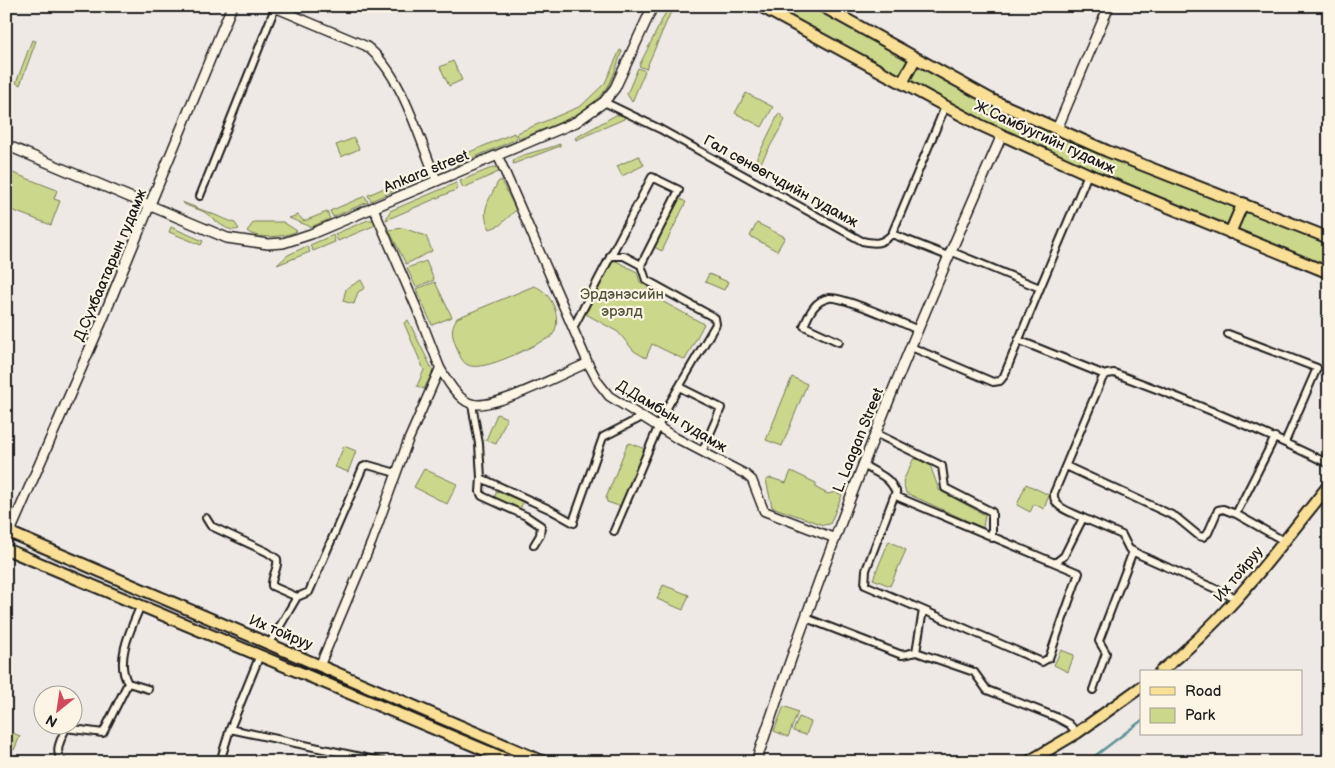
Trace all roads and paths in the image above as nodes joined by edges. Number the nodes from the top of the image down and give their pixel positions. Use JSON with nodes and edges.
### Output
{"nodes":[{"id":1,"x":232,"y":6,"type":"edge"},
{"id":2,"x":653,"y":6,"type":"edge"},
{"id":3,"x":760,"y":6,"type":"edge"},
{"id":4,"x":822,"y":6,"type":"edge"},
{"id":5,"x":1109,"y":6,"type":"edge"},
{"id":6,"x":273,"y":7,"type":"edge"},
{"id":7,"x":915,"y":59,"type":"junction"},
{"id":8,"x":902,"y":83,"type":"junction"},
{"id":9,"x":604,"y":102,"type":"junction"},
{"id":10,"x":945,"y":107,"type":"junction"},
{"id":11,"x":1057,"y":129,"type":"junction"},
{"id":12,"x":1002,"y":135,"type":"junction"},
{"id":13,"x":6,"y":145,"type":"edge"},
{"id":14,"x":498,"y":156,"type":"junction"},
{"id":15,"x":1088,"y":174,"type":"junction"},
{"id":16,"x":437,"y":181,"type":"junction"},
{"id":17,"x":200,"y":196,"type":"dead end"},
{"id":18,"x":1243,"y":203,"type":"junction"},
{"id":19,"x":149,"y":206,"type":"junction"},
{"id":20,"x":373,"y":207,"type":"junction"},
{"id":21,"x":1230,"y":233,"type":"junction"},
{"id":22,"x":892,"y":234,"type":"junction"},
{"id":23,"x":1329,"y":238,"type":"edge"},
{"id":24,"x":949,"y":254,"type":"junction"},
{"id":25,"x":610,"y":256,"type":"junction"},
{"id":26,"x":641,"y":265,"type":"junction"},
{"id":27,"x":1329,"y":272,"type":"edge"},
{"id":28,"x":1040,"y":288,"type":"junction"},
{"id":29,"x":573,"y":328,"type":"junction"},
{"id":30,"x":918,"y":330,"type":"junction"},
{"id":31,"x":1228,"y":334,"type":"dead end"},
{"id":32,"x":1018,"y":340,"type":"junction"},
{"id":33,"x":839,"y":342,"type":"dead end"},
{"id":34,"x":911,"y":347,"type":"junction"},
{"id":35,"x":588,"y":363,"type":"junction"},
{"id":36,"x":440,"y":368,"type":"junction"},
{"id":37,"x":1105,"y":375,"type":"junction"},
{"id":38,"x":680,"y":387,"type":"junction"},
{"id":39,"x":472,"y":404,"type":"junction"},
{"id":40,"x":642,"y":418,"type":"junction"},
{"id":41,"x":658,"y":427,"type":"junction"},
{"id":42,"x":875,"y":433,"type":"junction"},
{"id":43,"x":1275,"y":437,"type":"junction"},
{"id":44,"x":1285,"y":442,"type":"junction"},
{"id":45,"x":702,"y":452,"type":"junction"},
{"id":46,"x":862,"y":464,"type":"junction"},
{"id":47,"x":1329,"y":464,"type":"edge"},
{"id":48,"x":1066,"y":466,"type":"junction"},
{"id":49,"x":396,"y":473,"type":"junction"},
{"id":50,"x":481,"y":478,"type":"junction"},
{"id":51,"x":1329,"y":485,"type":"edge"},
{"id":52,"x":896,"y":491,"type":"junction"},
{"id":53,"x":1236,"y":514,"type":"junction"},
{"id":54,"x":206,"y":518,"type":"dead end"},
{"id":55,"x":1083,"y":518,"type":"junction"},
{"id":56,"x":614,"y":531,"type":"dead end"},
{"id":57,"x":8,"y":535,"type":"edge"},
{"id":58,"x":834,"y":538,"type":"junction"},
{"id":59,"x":992,"y":538,"type":"junction"},
{"id":60,"x":1284,"y":541,"type":"junction"},
{"id":61,"x":534,"y":544,"type":"dead end"},
{"id":62,"x":6,"y":548,"type":"edge"},
{"id":63,"x":1133,"y":551,"type":"junction"},
{"id":64,"x":1055,"y":563,"type":"junction"},
{"id":65,"x":297,"y":597,"type":"junction"},
{"id":66,"x":1238,"y":600,"type":"junction"},
{"id":67,"x":141,"y":605,"type":"junction"},
{"id":68,"x":923,"y":610,"type":"junction"},
{"id":69,"x":806,"y":618,"type":"junction"},
{"id":70,"x":270,"y":643,"type":"junction"},
{"id":71,"x":916,"y":652,"type":"junction"},
{"id":72,"x":260,"y":655,"type":"junction"},
{"id":73,"x":320,"y":665,"type":"junction"},
{"id":74,"x":1162,"y":670,"type":"edge"},
{"id":75,"x":128,"y":683,"type":"junction"},
{"id":76,"x":1140,"y":688,"type":"edge"},
{"id":77,"x":148,"y":689,"type":"dead end"},
{"id":78,"x":1093,"y":690,"type":"dead end"},
{"id":79,"x":230,"y":728,"type":"junction"},
{"id":80,"x":1077,"y":734,"type":"junction"},
{"id":81,"x":63,"y":762,"type":"edge"},
{"id":82,"x":220,"y":762,"type":"edge"},
{"id":83,"x":384,"y":762,"type":"edge"},
{"id":84,"x":513,"y":762,"type":"edge"},
{"id":85,"x":544,"y":762,"type":"edge"},
{"id":86,"x":756,"y":762,"type":"edge"},
{"id":87,"x":1028,"y":762,"type":"edge"}],
"edges":[{"from":1,"to":19,"type":"main road","name":"Д.Сүхбаатарын гудамж"},
{"from":2,"to":9,"type":"main road","name":"Ankara street"},
{"from":3,"to":8,"type":"main road","name":"Ж.Самбуугийн гудамж"},
{"from":4,"to":7,"type":"main road","name":"Ж.Самбуугийн гудамж"},
{"from":5,"to":11,"type":"main road"},
{"from":6,"to":16,"type":"street"},
{"from":6,"to":17,"type":"street"},
{"from":7,"to":8,"type":"main road"},
{"from":7,"to":11,"type":"main road","name":"Ж.Самбуугийн гудамж"},
{"from":8,"to":10,"type":"main road","name":"Ж.Самбуугийн гудамж"},
{"from":9,"to":14,"type":"main road","name":"Ankara street"},
{"from":9,"to":22,"type":"street","name":"Гал сөнөөгчдийн гудамж"},
{"from":10,"to":12,"type":"main road","name":"Ж.Самбуугийн гудамж"},
{"from":10,"to":22,"type":"street"},
{"from":11,"to":18,"type":"main road","name":"Ж.Самбуугийн гудамж"},
{"from":12,"to":15,"type":"main road","name":"Ж.Самбуугийн гудамж"},
{"from":12,"to":24,"type":"main road","name":"L. Laagan Street"},
{"from":13,"to":19,"type":"main road","name":"Ankara street"},
{"from":14,"to":16,"type":"main road","name":"Ankara street"},
{"from":14,"to":29,"type":"street","name":"Д.Дамбын гудамж"},
{"from":15,"to":21,"type":"main road","name":"Ж.Самбуугийн гудамж"},
{"from":15,"to":28,"type":"street"},
{"from":16,"to":20,"type":"main road","name":"Ankara street"},
{"from":18,"to":21,"type":"main road"},
{"from":18,"to":23,"type":"main road","name":"Ж.Самбуугийн гудамж"},
{"from":19,"to":20,"type":"main road","name":"Ankara street"},
{"from":19,"to":57,"type":"main road","name":"Д.Сүхбаатарын гудамж"},
{"from":20,"to":36,"type":"street"},
{"from":21,"to":27,"type":"main road","name":"Ж.Самбуугийн гудамж"},
{"from":22,"to":24,"type":"street"},
{"from":24,"to":28,"type":"street"},
{"from":24,"to":30,"type":"main road","name":"L. Laagan Street"},
{"from":25,"to":26,"type":"street"},
{"from":25,"to":26,"type":"street"},
{"from":25,"to":29,"type":"street"},
{"from":26,"to":38,"type":"street"},
{"from":28,"to":32,"type":"street"},
{"from":29,"to":35,"type":"street","name":"Д.Дамбын гудамж"},
{"from":30,"to":33,"type":"street"},
{"from":30,"to":34,"type":"main road","name":"L. Laagan Street"},
{"from":31,"to":44,"type":"street"},
{"from":32,"to":34,"type":"street"},
{"from":32,"to":37,"type":"street"},
{"from":34,"to":42,"type":"main road","name":"L. Laagan Street"},
{"from":35,"to":39,"type":"street"},
{"from":35,"to":40,"type":"street","name":"Д.Дамбын гудамж"},
{"from":36,"to":39,"type":"street"},
{"from":36,"to":49,"type":"street"},
{"from":37,"to":43,"type":"street"},
{"from":37,"to":48,"type":"street"},
{"from":38,"to":41,"type":"street"},
{"from":38,"to":45,"type":"street"},
{"from":39,"to":50,"type":"street"},
{"from":40,"to":41,"type":"street","name":"Д.Дамбын гудамж"},
{"from":40,"to":50,"type":"street"},
{"from":41,"to":45,"type":"street","name":"Д.Дамбын гудамж"},
{"from":41,"to":56,"type":"street"},
{"from":42,"to":46,"type":"main road","name":"L. Laagan Street"},
{"from":42,"to":59,"type":"street"},
{"from":43,"to":44,"type":"street"},
{"from":43,"to":53,"type":"street"},
{"from":44,"to":47,"type":"street"},
{"from":45,"to":58,"type":"street","name":"Д.Дамбын гудамж"},
{"from":46,"to":52,"type":"street"},
{"from":46,"to":58,"type":"main road","name":"L. Laagan Street"},
{"from":48,"to":53,"type":"street"},
{"from":48,"to":55,"type":"street"},
{"from":49,"to":65,"type":"street"},
{"from":49,"to":73,"type":"street"},
{"from":50,"to":61,"type":"street"},
{"from":51,"to":60,"type":"main road","name":"Их тойруу"},
{"from":52,"to":59,"type":"street"},
{"from":52,"to":68,"type":"street"},
{"from":53,"to":60,"type":"street"},
{"from":54,"to":65,"type":"street"},
{"from":55,"to":63,"type":"street"},
{"from":55,"to":64,"type":"street"},
{"from":57,"to":70,"type":"main road","name":"Их тойруу"},
{"from":58,"to":69,"type":"main road","name":"L. Laagan Street"},
{"from":59,"to":64,"type":"street"},
{"from":60,"to":66,"type":"main road","name":"Их тойруу"},
{"from":62,"to":67,"type":"main road","name":"Их тойруу"},
{"from":63,"to":66,"type":"street"},
{"from":63,"to":78,"type":"street"},
{"from":64,"to":68,"type":"street"},
{"from":65,"to":70,"type":"street"},
{"from":66,"to":74,"type":"main road","name":"Их тойруу"},
{"from":67,"to":72,"type":"main road","name":"Их тойруу"},
{"from":67,"to":75,"type":"street"},
{"from":68,"to":71,"type":"street"},
{"from":69,"to":71,"type":"street"},
{"from":69,"to":86,"type":"main road","name":"L. Laagan Street"},
{"from":70,"to":73,"type":"main road","name":"Их тойруу"},
{"from":71,"to":80,"type":"street"},
{"from":72,"to":79,"type":"street"},
{"from":72,"to":84,"type":"main road","name":"Их тойруу"},
{"from":73,"to":85,"type":"main road","name":"Их тойруу"},
{"from":75,"to":77,"type":"street"},
{"from":75,"to":81,"type":"street"},
{"from":76,"to":80,"type":"main road"},
{"from":79,"to":82,"type":"street"},
{"from":79,"to":83,"type":"street"},
{"from":80,"to":87,"type":"main road"}]}
